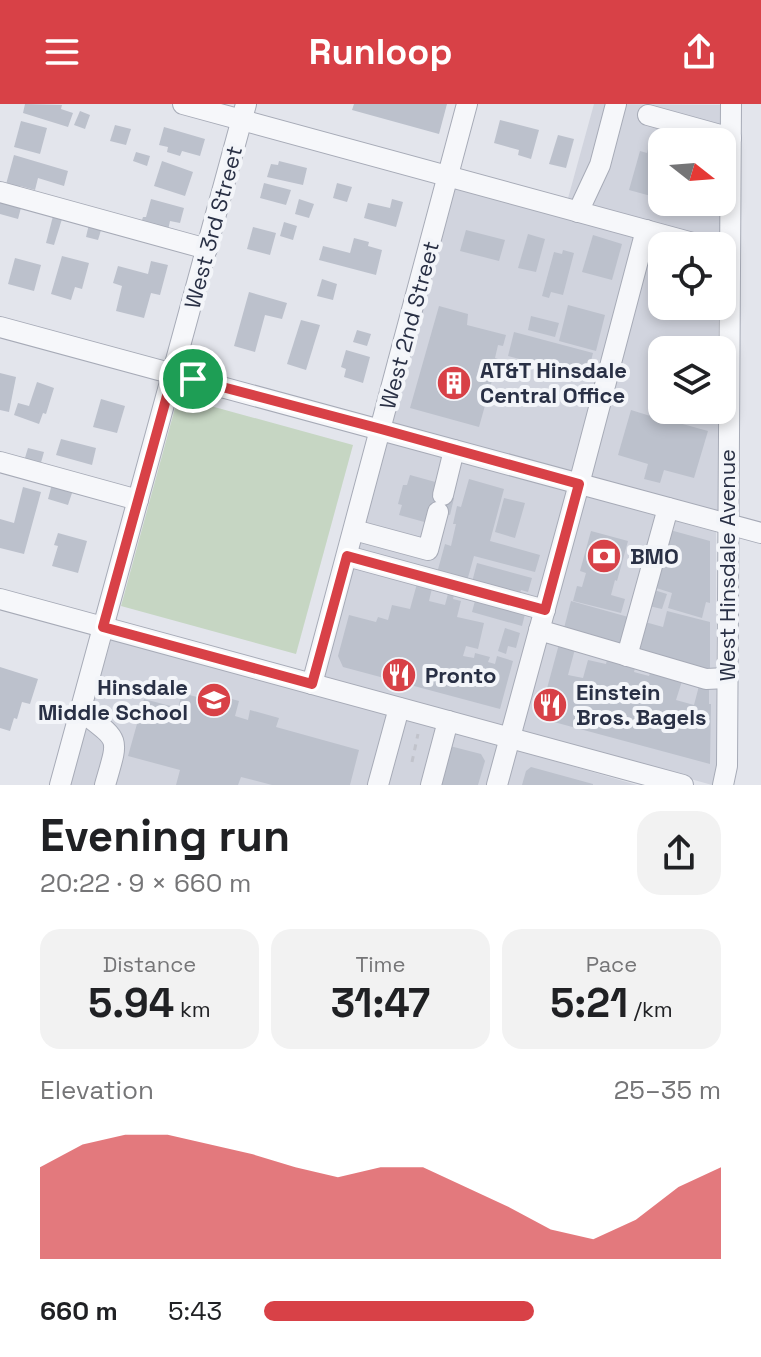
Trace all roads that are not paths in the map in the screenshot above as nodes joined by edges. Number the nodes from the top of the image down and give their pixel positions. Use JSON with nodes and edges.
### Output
{"nodes":[{"id":1,"x":183,"y":104,"type":"edge"},
{"id":2,"x":467,"y":104,"type":"edge"},
{"id":3,"x":616,"y":104,"type":"edge"},
{"id":4,"x":724,"y":106,"type":"edge"},
{"id":5,"x":244,"y":112,"type":"edge"},
{"id":6,"x":648,"y":115,"type":"dead end"},
{"id":7,"x":695,"y":128,"type":"edge"},
{"id":8,"x":729,"y":128,"type":"edge"},
{"id":9,"x":448,"y":175,"type":"junction"},
{"id":10,"x":0,"y":192,"type":"edge"},
{"id":11,"x":578,"y":212,"type":"junction"},
{"id":12,"x":646,"y":230,"type":"junction"},
{"id":13,"x":653,"y":232,"type":"edge"},
{"id":14,"x":207,"y":249,"type":"junction"},
{"id":15,"x":726,"y":320,"type":"edge"},
{"id":16,"x":0,"y":327,"type":"edge"},
{"id":17,"x":173,"y":374,"type":"junction"},
{"id":18,"x":381,"y":429,"type":"junction"},
{"id":19,"x":454,"y":450,"type":"junction"},
{"id":20,"x":0,"y":462,"type":"edge"},
{"id":21,"x":579,"y":484,"type":"junction"},
{"id":22,"x":138,"y":500,"type":"junction"},
{"id":23,"x":668,"y":508,"type":"junction"},
{"id":24,"x":727,"y":524,"type":"junction"},
{"id":25,"x":354,"y":530,"type":"junction"},
{"id":26,"x":761,"y":533,"type":"edge"},
{"id":27,"x":347,"y":556,"type":"junction"},
{"id":28,"x":0,"y":599,"type":"edge"},
{"id":29,"x":545,"y":610,"type":"junction"},
{"id":30,"x":103,"y":627,"type":"junction"},
{"id":31,"x":539,"y":630,"type":"junction"},
{"id":32,"x":627,"y":656,"type":"junction"},
{"id":33,"x":727,"y":678,"type":"junction"},
{"id":34,"x":312,"y":684,"type":"junction"},
{"id":35,"x":399,"y":708,"type":"junction"},
{"id":36,"x":81,"y":711,"type":"junction"},
{"id":37,"x":448,"y":721,"type":"junction"},
{"id":38,"x":510,"y":738,"type":"junction"},
{"id":39,"x":60,"y":785,"type":"edge"},
{"id":40,"x":105,"y":785,"type":"edge"},
{"id":41,"x":378,"y":785,"type":"edge"},
{"id":42,"x":431,"y":785,"type":"edge"},
{"id":43,"x":497,"y":785,"type":"edge"},
{"id":44,"x":683,"y":785,"type":"edge"},
{"id":45,"x":723,"y":785,"type":"edge"}],
"edges":[{"from":1,"to":5,"type":"street"},
{"from":2,"to":9,"type":"street","name":"West 2nd Street"},
{"from":3,"to":11,"type":"street"},
{"from":4,"to":8,"type":"street","name":"West Hinsdale Avenue"},
{"from":5,"to":9,"type":"street"},
{"from":5,"to":14,"type":"street","name":"West 3rd Street"},
{"from":6,"to":7,"type":"street"},
{"from":9,"to":11,"type":"street"},
{"from":9,"to":18,"type":"street","name":"West 2nd Street"},
{"from":10,"to":14,"type":"street"},
{"from":11,"to":12,"type":"street"},
{"from":12,"to":13,"type":"street"},
{"from":12,"to":21,"type":"street"},
{"from":14,"to":17,"type":"street","name":"West 3rd Street"},
{"from":15,"to":24,"type":"street","name":"West Hinsdale Avenue"},
{"from":16,"to":17,"type":"street"},
{"from":17,"to":18,"type":"street"},
{"from":17,"to":22,"type":"street","name":"West 3rd Street"},
{"from":18,"to":19,"type":"street"},
{"from":18,"to":25,"type":"street","name":"West 2nd Street"},
{"from":19,"to":21,"type":"street"},
{"from":19,"to":25,"type":"street"},
{"from":20,"to":22,"type":"street"},
{"from":21,"to":23,"type":"street"},
{"from":21,"to":29,"type":"street"},
{"from":22,"to":30,"type":"street","name":"West 3rd Street"},
{"from":23,"to":24,"type":"street"},
{"from":23,"to":32,"type":"street"},
{"from":24,"to":26,"type":"street"},
{"from":24,"to":33,"type":"street","name":"West Hinsdale Avenue"},
{"from":25,"to":27,"type":"street","name":"West 2nd Street"},
{"from":27,"to":29,"type":"street"},
{"from":27,"to":34,"type":"street","name":"West 2nd Street"},
{"from":28,"to":30,"type":"street"},
{"from":29,"to":31,"type":"street"},
{"from":30,"to":34,"type":"street"},
{"from":30,"to":36,"type":"street","name":"West 3rd Street"},
{"from":31,"to":32,"type":"street"},
{"from":31,"to":38,"type":"street"},
{"from":32,"to":33,"type":"street"},
{"from":33,"to":45,"type":"street","name":"West Hinsdale Avenue"},
{"from":34,"to":35,"type":"street"},
{"from":35,"to":37,"type":"street"},
{"from":35,"to":41,"type":"street"},
{"from":36,"to":39,"type":"street","name":"West 3rd Street"},
{"from":36,"to":40,"type":"street"},
{"from":37,"to":38,"type":"street"},
{"from":37,"to":42,"type":"street"},
{"from":38,"to":43,"type":"street"},
{"from":38,"to":44,"type":"street"}]}
